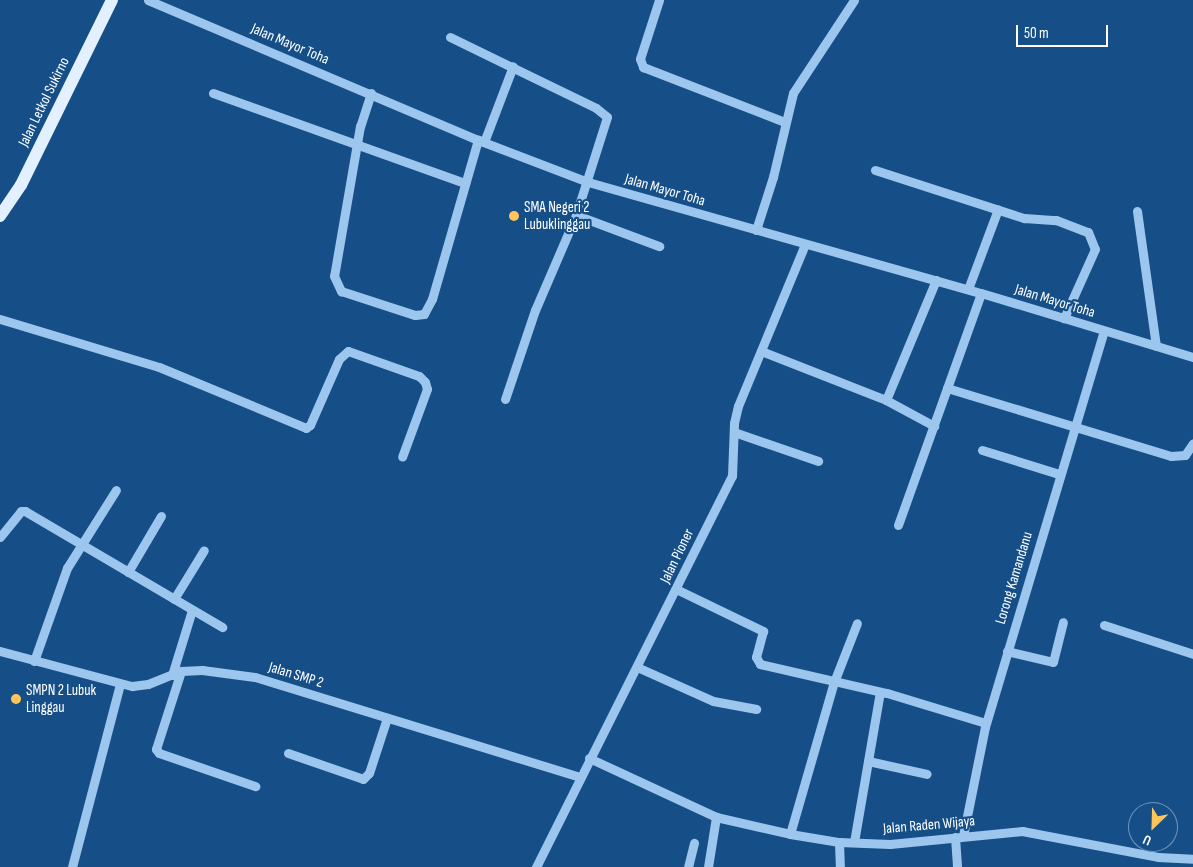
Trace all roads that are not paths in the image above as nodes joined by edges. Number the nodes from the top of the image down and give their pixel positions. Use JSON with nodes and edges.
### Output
{"nodes":[{"id":1,"x":112,"y":0,"type":"edge"},
{"id":2,"x":148,"y":0,"type":"edge"},
{"id":3,"x":659,"y":0,"type":"edge"},
{"id":4,"x":854,"y":0,"type":"edge"},
{"id":5,"x":450,"y":37,"type":"dead end"},
{"id":6,"x":513,"y":66,"type":"junction"},
{"id":7,"x":212,"y":93,"type":"dead end"},
{"id":8,"x":371,"y":93,"type":"junction"},
{"id":9,"x":785,"y":122,"type":"junction"},
{"id":10,"x":481,"y":141,"type":"junction"},
{"id":11,"x":357,"y":146,"type":"junction"},
{"id":12,"x":874,"y":170,"type":"dead end"},
{"id":13,"x":465,"y":182,"type":"junction"},
{"id":14,"x":588,"y":182,"type":"junction"},
{"id":15,"x":998,"y":209,"type":"junction"},
{"id":16,"x":1137,"y":211,"type":"dead end"},
{"id":17,"x":576,"y":215,"type":"junction"},
{"id":18,"x":0,"y":216,"type":"edge"},
{"id":19,"x":756,"y":230,"type":"junction"},
{"id":20,"x":805,"y":244,"type":"junction"},
{"id":21,"x":658,"y":246,"type":"dead end"},
{"id":22,"x":936,"y":280,"type":"junction"},
{"id":23,"x":968,"y":289,"type":"junction"},
{"id":24,"x":981,"y":293,"type":"junction"},
{"id":25,"x":0,"y":318,"type":"edge"},
{"id":26,"x":1064,"y":318,"type":"junction"},
{"id":27,"x":1104,"y":331,"type":"junction"},
{"id":28,"x":1156,"y":346,"type":"junction"},
{"id":29,"x":760,"y":351,"type":"junction"},
{"id":30,"x":1193,"y":357,"type":"edge"},
{"id":31,"x":947,"y":388,"type":"junction"},
{"id":32,"x":505,"y":399,"type":"dead end"},
{"id":33,"x":886,"y":400,"type":"junction"},
{"id":34,"x":934,"y":426,"type":"junction"},
{"id":35,"x":1073,"y":427,"type":"junction"},
{"id":36,"x":734,"y":432,"type":"junction"},
{"id":37,"x":1193,"y":443,"type":"edge"},
{"id":38,"x":982,"y":450,"type":"dead end"},
{"id":39,"x":402,"y":457,"type":"dead end"},
{"id":40,"x":818,"y":461,"type":"dead end"},
{"id":41,"x":1059,"y":474,"type":"junction"},
{"id":42,"x":116,"y":490,"type":"dead end"},
{"id":43,"x":161,"y":516,"type":"dead end"},
{"id":44,"x":898,"y":525,"type":"dead end"},
{"id":45,"x":0,"y":537,"type":"edge"},
{"id":46,"x":80,"y":546,"type":"junction"},
{"id":47,"x":204,"y":550,"type":"dead end"},
{"id":48,"x":128,"y":572,"type":"junction"},
{"id":49,"x":676,"y":589,"type":"junction"},
{"id":50,"x":174,"y":599,"type":"junction"},
{"id":51,"x":192,"y":610,"type":"junction"},
{"id":52,"x":1063,"y":622,"type":"dead end"},
{"id":53,"x":857,"y":623,"type":"dead end"},
{"id":54,"x":1104,"y":625,"type":"dead end"},
{"id":55,"x":222,"y":628,"type":"dead end"},
{"id":56,"x":0,"y":651,"type":"edge"},
{"id":57,"x":1007,"y":651,"type":"junction"},
{"id":58,"x":1193,"y":654,"type":"edge"},
{"id":59,"x":34,"y":661,"type":"junction"},
{"id":60,"x":637,"y":667,"type":"junction"},
{"id":61,"x":182,"y":671,"type":"junction"},
{"id":62,"x":172,"y":675,"type":"junction"},
{"id":63,"x":834,"y":682,"type":"junction"},
{"id":64,"x":120,"y":684,"type":"junction"},
{"id":65,"x":880,"y":692,"type":"junction"},
{"id":66,"x":756,"y":709,"type":"dead end"},
{"id":67,"x":387,"y":718,"type":"junction"},
{"id":68,"x":986,"y":723,"type":"junction"},
{"id":69,"x":288,"y":753,"type":"dead end"},
{"id":70,"x":589,"y":758,"type":"junction"},
{"id":71,"x":868,"y":761,"type":"junction"},
{"id":72,"x":927,"y":774,"type":"dead end"},
{"id":73,"x":580,"y":777,"type":"junction"},
{"id":74,"x":255,"y":786,"type":"dead end"},
{"id":75,"x":716,"y":816,"type":"junction"},
{"id":76,"x":790,"y":834,"type":"junction"},
{"id":77,"x":959,"y":837,"type":"junction"},
{"id":78,"x":839,"y":842,"type":"junction"},
{"id":79,"x":854,"y":842,"type":"junction"},
{"id":80,"x":694,"y":843,"type":"dead end"},
{"id":81,"x":1193,"y":859,"type":"edge"},
{"id":82,"x":72,"y":867,"type":"edge"},
{"id":83,"x":536,"y":867,"type":"edge"},
{"id":84,"x":688,"y":867,"type":"edge"},
{"id":85,"x":708,"y":867,"type":"edge"},
{"id":86,"x":840,"y":867,"type":"edge"},
{"id":87,"x":957,"y":867,"type":"edge"}],
"edges":[{"from":1,"to":18,"type":"main road","name":"Jalan Letkol Sukirno"},
{"from":2,"to":8,"type":"street","name":"Jalan Mayor Toha"},
{"from":3,"to":9,"type":"street"},
{"from":4,"to":9,"type":"street"},
{"from":5,"to":6,"type":"street"},
{"from":6,"to":10,"type":"street"},
{"from":6,"to":14,"type":"street"},
{"from":7,"to":11,"type":"street"},
{"from":8,"to":10,"type":"street","name":"Jalan Mayor Toha"},
{"from":8,"to":11,"type":"street"},
{"from":9,"to":19,"type":"street"},
{"from":10,"to":13,"type":"street"},
{"from":10,"to":14,"type":"street","name":"Jalan Mayor Toha"},
{"from":11,"to":13,"type":"street"},
{"from":11,"to":13,"type":"street"},
{"from":12,"to":15,"type":"street"},
{"from":14,"to":17,"type":"street"},
{"from":14,"to":19,"type":"street","name":"Jalan Mayor Toha"},
{"from":15,"to":23,"type":"street"},
{"from":15,"to":26,"type":"street"},
{"from":16,"to":28,"type":"street"},
{"from":17,"to":21,"type":"street"},
{"from":17,"to":32,"type":"street"},
{"from":19,"to":20,"type":"street","name":"Jalan Mayor Toha"},
{"from":20,"to":22,"type":"street","name":"Jalan Mayor Toha"},
{"from":20,"to":29,"type":"street","name":"Jalan Pioner"},
{"from":22,"to":23,"type":"street","name":"Jalan Mayor Toha"},
{"from":22,"to":33,"type":"street"},
{"from":23,"to":24,"type":"street","name":"Jalan Mayor Toha"},
{"from":24,"to":26,"type":"street","name":"Jalan Mayor Toha"},
{"from":24,"to":31,"type":"street"},
{"from":25,"to":39,"type":"street"},
{"from":26,"to":27,"type":"street","name":"Jalan Mayor Toha"},
{"from":27,"to":28,"type":"street","name":"Jalan Mayor Toha"},
{"from":27,"to":35,"type":"street","name":"Lorong Kamandanu"},
{"from":28,"to":30,"type":"street","name":"Jalan Mayor Toha"},
{"from":29,"to":33,"type":"street"},
{"from":29,"to":36,"type":"street","name":"Jalan Pioner"},
{"from":31,"to":34,"type":"street"},
{"from":31,"to":35,"type":"street"},
{"from":33,"to":34,"type":"street"},
{"from":34,"to":44,"type":"street"},
{"from":35,"to":37,"type":"street"},
{"from":35,"to":41,"type":"street","name":"Lorong Kamandanu"},
{"from":36,"to":40,"type":"street"},
{"from":36,"to":49,"type":"street","name":"Jalan Pioner"},
{"from":38,"to":41,"type":"street"},
{"from":41,"to":57,"type":"street","name":"Lorong Kamandanu"},
{"from":42,"to":46,"type":"street"},
{"from":43,"to":48,"type":"street"},
{"from":45,"to":46,"type":"street"},
{"from":46,"to":48,"type":"street"},
{"from":46,"to":59,"type":"street"},
{"from":47,"to":50,"type":"street"},
{"from":48,"to":50,"type":"street"},
{"from":49,"to":60,"type":"street","name":"Jalan Pioner"},
{"from":49,"to":63,"type":"street"},
{"from":50,"to":51,"type":"street"},
{"from":51,"to":55,"type":"street"},
{"from":51,"to":62,"type":"street"},
{"from":52,"to":57,"type":"street"},
{"from":53,"to":63,"type":"street"},
{"from":54,"to":58,"type":"street"},
{"from":56,"to":59,"type":"street","name":"Jalan SMP 2"},
{"from":57,"to":68,"type":"street","name":"Lorong Kamandanu"},
{"from":59,"to":64,"type":"street","name":"Jalan SMP 2"},
{"from":60,"to":66,"type":"street"},
{"from":60,"to":70,"type":"street","name":"Jalan Pioner"},
{"from":61,"to":62,"type":"street","name":"Jalan SMP 2"},
{"from":61,"to":67,"type":"street","name":"Jalan SMP 2"},
{"from":61,"to":74,"type":"street"},
{"from":62,"to":64,"type":"street","name":"Jalan SMP 2"},
{"from":63,"to":65,"type":"street"},
{"from":63,"to":76,"type":"street"},
{"from":64,"to":82,"type":"street"},
{"from":65,"to":68,"type":"street"},
{"from":65,"to":71,"type":"street"},
{"from":67,"to":69,"type":"street"},
{"from":67,"to":73,"type":"street","name":"Jalan SMP 2"},
{"from":68,"to":77,"type":"street","name":"Lorong Kamandanu"},
{"from":70,"to":73,"type":"street","name":"Jalan Pioner"},
{"from":70,"to":75,"type":"street","name":"Jalan Raden Wijaya"},
{"from":71,"to":72,"type":"street"},
{"from":71,"to":79,"type":"street"},
{"from":73,"to":83,"type":"street","name":"Jalan Pioner"},
{"from":75,"to":76,"type":"street","name":"Jalan Raden Wijaya"},
{"from":75,"to":85,"type":"street"},
{"from":76,"to":78,"type":"street","name":"Jalan Raden Wijaya"},
{"from":77,"to":79,"type":"street","name":"Jalan Raden Wijaya"},
{"from":77,"to":81,"type":"street","name":"Jalan Raden Wijaya"},
{"from":77,"to":87,"type":"street","name":"Lorong Kamandanu"},
{"from":78,"to":79,"type":"street","name":"Jalan Raden Wijaya"},
{"from":78,"to":86,"type":"street"},
{"from":80,"to":84,"type":"street"}]}
